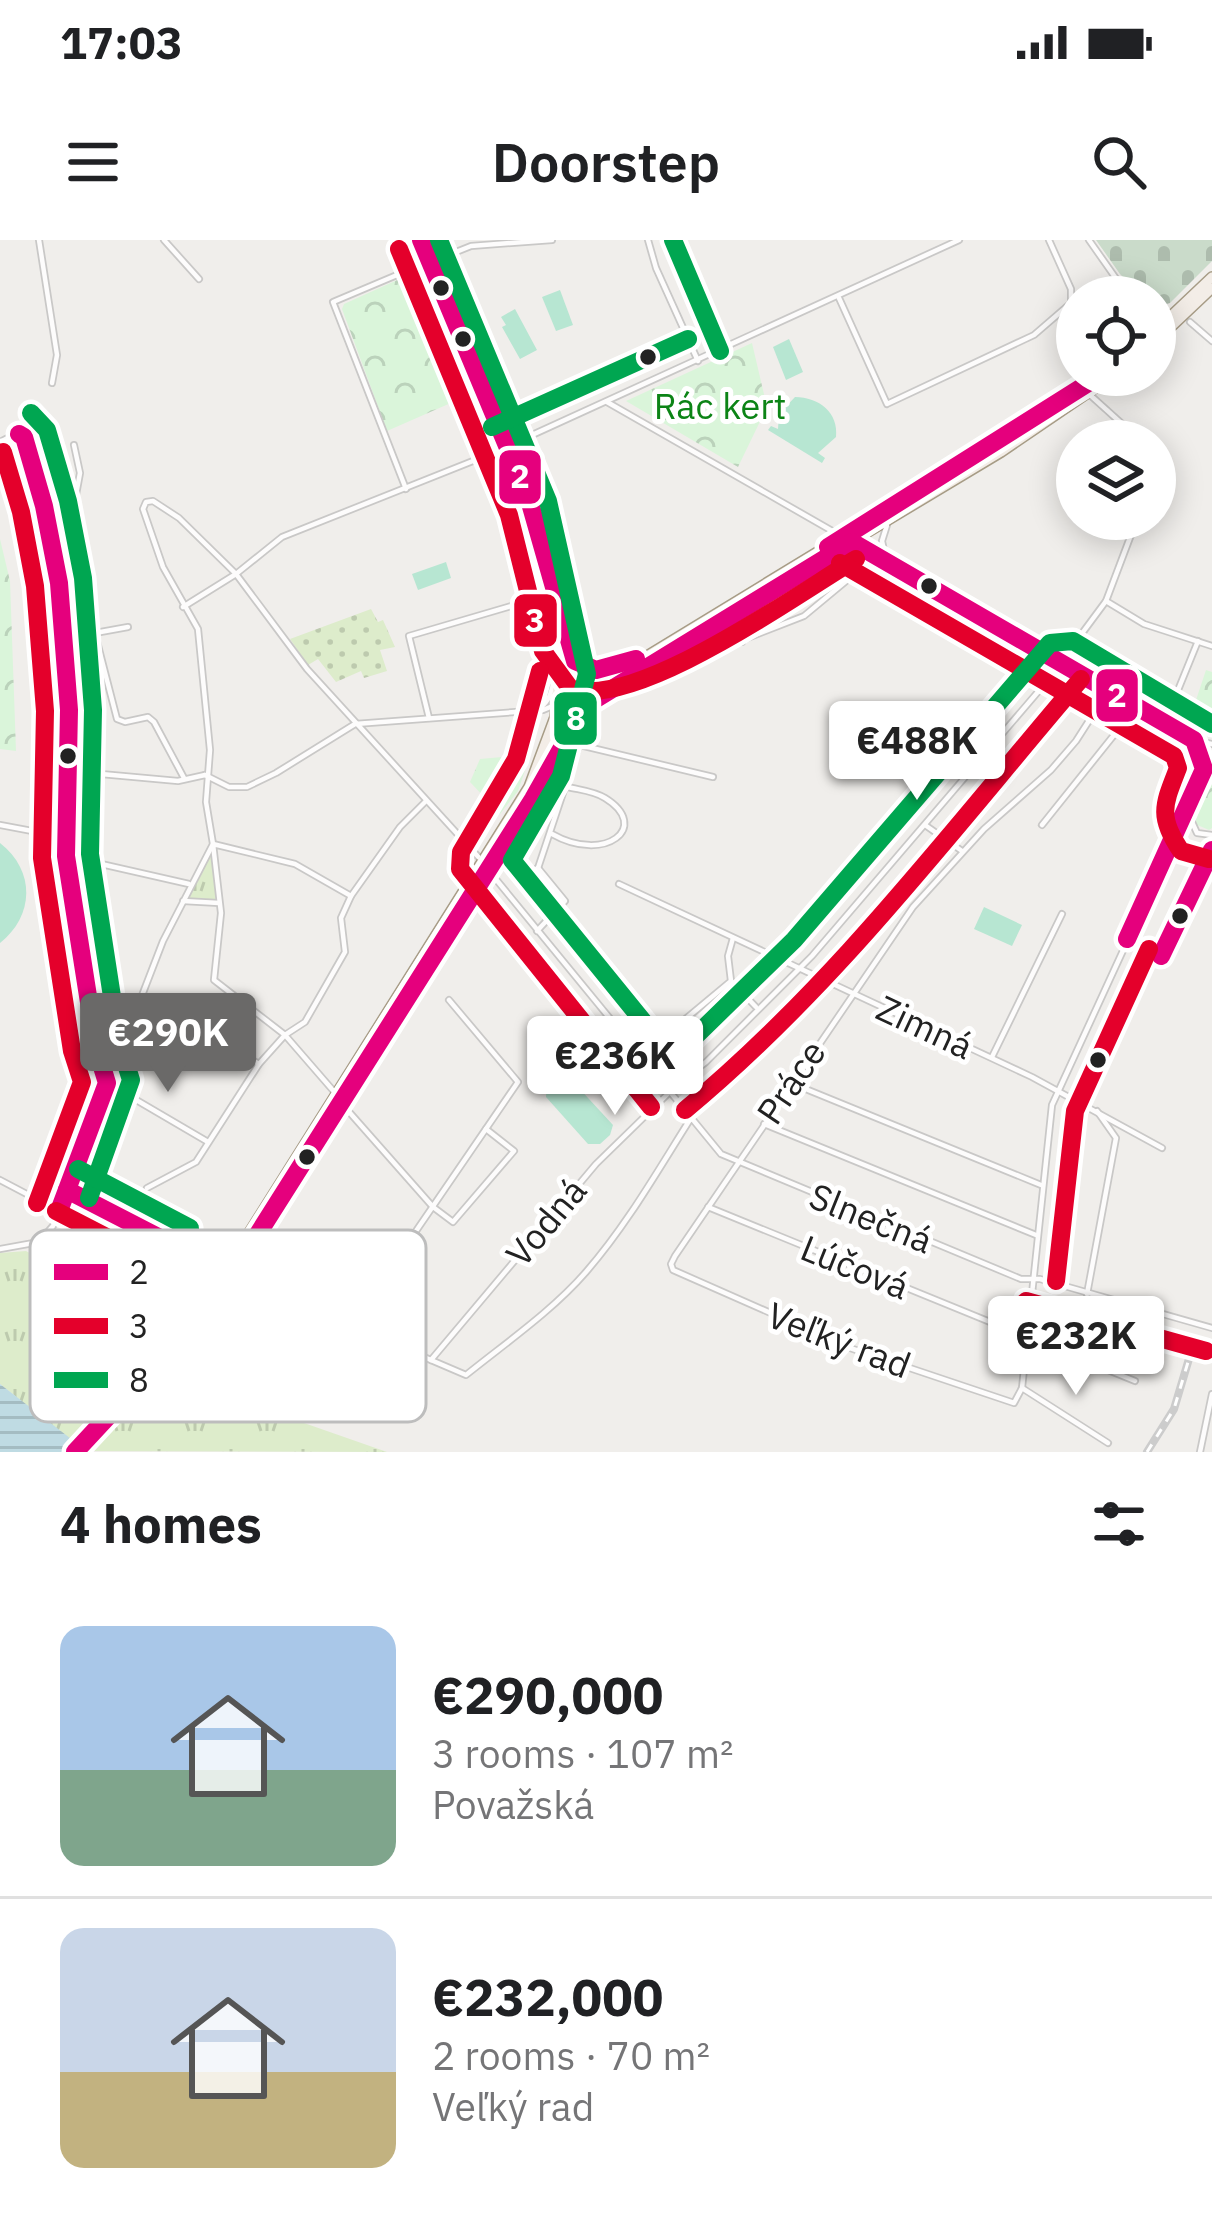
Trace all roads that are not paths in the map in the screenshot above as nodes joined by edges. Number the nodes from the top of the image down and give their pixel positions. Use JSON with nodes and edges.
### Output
{"nodes":[{"id":1,"x":39,"y":240,"type":"edge"},
{"id":2,"x":164,"y":240,"type":"edge"},
{"id":3,"x":417,"y":240,"type":"edge"},
{"id":4,"x":552,"y":240,"type":"edge"},
{"id":5,"x":648,"y":240,"type":"edge"},
{"id":6,"x":959,"y":240,"type":"edge"},
{"id":7,"x":1048,"y":240,"type":"edge"},
{"id":8,"x":1089,"y":240,"type":"edge"},
{"id":9,"x":427,"y":263,"type":"junction"},
{"id":10,"x":1114,"y":276,"type":"edge"},
{"id":11,"x":1212,"y":277,"type":"edge"},
{"id":12,"x":200,"y":279,"type":"dead end"},
{"id":13,"x":1212,"y":288,"type":"edge"},
{"id":14,"x":838,"y":296,"type":"junction"},
{"id":15,"x":1176,"y":314,"type":"edge"},
{"id":16,"x":1176,"y":318,"type":"edge"},
{"id":17,"x":1190,"y":322,"type":"dead end"},
{"id":18,"x":1212,"y":340,"type":"edge"},
{"id":19,"x":698,"y":361,"type":"junction"},
{"id":20,"x":52,"y":382,"type":"dead end"},
{"id":21,"x":1074,"y":396,"type":"edge"},
{"id":22,"x":1075,"y":396,"type":"edge"},
{"id":23,"x":1103,"y":396,"type":"edge"},
{"id":24,"x":607,"y":402,"type":"junction"},
{"id":25,"x":1123,"y":420,"type":"edge"},
{"id":26,"x":0,"y":442,"type":"edge"},
{"id":27,"x":74,"y":445,"type":"dead end"},
{"id":28,"x":506,"y":447,"type":"junction"},
{"id":29,"x":406,"y":489,"type":"junction"},
{"id":30,"x":892,"y":518,"type":"junction"},
{"id":31,"x":848,"y":540,"type":"junction"},
{"id":32,"x":1128,"y":540,"type":"edge"},
{"id":33,"x":866,"y":549,"type":"junction"},
{"id":34,"x":886,"y":560,"type":"junction"},
{"id":35,"x":863,"y":567,"type":"junction"},
{"id":36,"x":236,"y":574,"type":"junction"},
{"id":37,"x":544,"y":596,"type":"junction"},
{"id":38,"x":1106,"y":601,"type":"junction"},
{"id":39,"x":183,"y":607,"type":"junction"},
{"id":40,"x":740,"y":610,"type":"junction"},
{"id":41,"x":554,"y":615,"type":"junction"},
{"id":42,"x":715,"y":625,"type":"junction"},
{"id":43,"x":128,"y":627,"type":"dead end"},
{"id":44,"x":94,"y":633,"type":"junction"},
{"id":45,"x":740,"y":639,"type":"junction"},
{"id":46,"x":1198,"y":641,"type":"junction"},
{"id":47,"x":1212,"y":646,"type":"edge"},
{"id":48,"x":650,"y":653,"type":"junction"},
{"id":49,"x":1063,"y":663,"type":"junction"},
{"id":50,"x":643,"y":667,"type":"junction"},
{"id":51,"x":568,"y":675,"type":"junction"},
{"id":52,"x":639,"y":680,"type":"dead end"},
{"id":53,"x":585,"y":681,"type":"junction"},
{"id":54,"x":1108,"y":691,"type":"junction"},
{"id":55,"x":586,"y":695,"type":"junction"},
{"id":56,"x":557,"y":698,"type":"junction"},
{"id":57,"x":573,"y":704,"type":"junction"},
{"id":58,"x":536,"y":709,"type":"junction"},
{"id":59,"x":428,"y":718,"type":"junction"},
{"id":60,"x":1165,"y":722,"type":"junction"},
{"id":61,"x":355,"y":724,"type":"junction"},
{"id":62,"x":1123,"y":725,"type":"dead end"},
{"id":63,"x":1194,"y":740,"type":"junction"},
{"id":64,"x":565,"y":741,"type":"junction"},
{"id":65,"x":1212,"y":743,"type":"edge"},
{"id":66,"x":579,"y":745,"type":"junction"},
{"id":67,"x":68,"y":771,"type":"junction"},
{"id":68,"x":206,"y":775,"type":"junction"},
{"id":69,"x":713,"y":777,"type":"dead end"},
{"id":70,"x":184,"y":778,"type":"junction"},
{"id":71,"x":542,"y":784,"type":"junction"},
{"id":72,"x":568,"y":787,"type":"junction"},
{"id":73,"x":426,"y":801,"type":"junction"},
{"id":74,"x":1187,"y":811,"type":"junction"},
{"id":75,"x":0,"y":825,"type":"edge"},
{"id":76,"x":925,"y":825,"type":"junction"},
{"id":77,"x":1042,"y":825,"type":"dead end"},
{"id":78,"x":552,"y":834,"type":"junction"},
{"id":79,"x":1212,"y":835,"type":"edge"},
{"id":80,"x":64,"y":837,"type":"junction"},
{"id":81,"x":213,"y":844,"type":"junction"},
{"id":82,"x":962,"y":851,"type":"junction"},
{"id":83,"x":66,"y":856,"type":"junction"},
{"id":84,"x":485,"y":865,"type":"junction"},
{"id":85,"x":538,"y":868,"type":"junction"},
{"id":86,"x":521,"y":877,"type":"dead end"},
{"id":87,"x":619,"y":884,"type":"dead end"},
{"id":88,"x":191,"y":885,"type":"junction"},
{"id":89,"x":351,"y":896,"type":"junction"},
{"id":90,"x":183,"y":901,"type":"junction"},
{"id":91,"x":220,"y":903,"type":"junction"},
{"id":92,"x":1062,"y":914,"type":"dead end"},
{"id":93,"x":537,"y":931,"type":"junction"},
{"id":94,"x":733,"y":938,"type":"junction"},
{"id":95,"x":798,"y":970,"type":"junction"},
{"id":96,"x":731,"y":981,"type":"junction"},
{"id":97,"x":852,"y":993,"type":"junction"},
{"id":98,"x":449,"y":1000,"type":"dead end"},
{"id":99,"x":758,"y":1009,"type":"junction"},
{"id":100,"x":199,"y":1030,"type":"dead end"},
{"id":101,"x":285,"y":1035,"type":"junction"},
{"id":102,"x":641,"y":1056,"type":"junction"},
{"id":103,"x":992,"y":1058,"type":"junction"},
{"id":104,"x":259,"y":1064,"type":"junction"},
{"id":105,"x":107,"y":1083,"type":"junction"},
{"id":106,"x":791,"y":1083,"type":"junction"},
{"id":107,"x":1056,"y":1089,"type":"junction"},
{"id":108,"x":670,"y":1092,"type":"junction"},
{"id":109,"x":339,"y":1098,"type":"junction"},
{"id":110,"x":1095,"y":1110,"type":"junction"},
{"id":111,"x":691,"y":1118,"type":"junction"},
{"id":112,"x":764,"y":1124,"type":"junction"},
{"id":113,"x":486,"y":1129,"type":"junction"},
{"id":114,"x":208,"y":1142,"type":"junction"},
{"id":115,"x":1162,"y":1148,"type":"dead end"},
{"id":116,"x":737,"y":1163,"type":"junction"},
{"id":117,"x":0,"y":1180,"type":"edge"},
{"id":118,"x":1043,"y":1186,"type":"junction"},
{"id":119,"x":147,"y":1188,"type":"dead end"},
{"id":120,"x":67,"y":1190,"type":"junction"},
{"id":121,"x":81,"y":1200,"type":"junction"},
{"id":122,"x":708,"y":1207,"type":"junction"},
{"id":123,"x":433,"y":1208,"type":"junction"},
{"id":124,"x":60,"y":1209,"type":"junction"},
{"id":125,"x":51,"y":1230,"type":"edge"},
{"id":126,"x":142,"y":1230,"type":"edge"},
{"id":127,"x":256,"y":1230,"type":"edge"},
{"id":128,"x":418,"y":1230,"type":"edge"},
{"id":129,"x":1037,"y":1235,"type":"junction"},
{"id":130,"x":30,"y":1243,"type":"edge"},
{"id":131,"x":0,"y":1249,"type":"edge"},
{"id":132,"x":671,"y":1264,"type":"joint"},
{"id":133,"x":1032,"y":1278,"type":"junction"},
{"id":134,"x":1087,"y":1294,"type":"junction"},
{"id":135,"x":1212,"y":1328,"type":"edge"},
{"id":136,"x":1025,"y":1336,"type":"junction"},
{"id":137,"x":426,"y":1358,"type":"edge"},
{"id":138,"x":431,"y":1360,"type":"junction"},
{"id":139,"x":1135,"y":1381,"type":"dead end"},
{"id":140,"x":1022,"y":1388,"type":"junction"},
{"id":141,"x":1212,"y":1394,"type":"edge"},
{"id":142,"x":1210,"y":1413,"type":"edge"},
{"id":143,"x":103,"y":1422,"type":"edge"},
{"id":144,"x":1108,"y":1443,"type":"dead end"},
{"id":145,"x":75,"y":1452,"type":"edge"},
{"id":146,"x":1200,"y":1452,"type":"edge"}],
"edges":[{"from":1,"to":20,"type":"street"},
{"from":2,"to":12,"type":"street"},
{"from":3,"to":9,"type":"main road"},
{"from":4,"to":9,"type":"street"},
{"from":5,"to":19,"type":"street"},
{"from":6,"to":14,"type":"street"},
{"from":7,"to":14,"type":"street"},
{"from":8,"to":10,"type":"street"},
{"from":9,"to":28,"type":"main road"},
{"from":9,"to":29,"type":"street"},
{"from":11,"to":15,"type":"main road"},
{"from":13,"to":16,"type":"main road"},
{"from":14,"to":19,"type":"street"},
{"from":17,"to":18,"type":"street"},
{"from":19,"to":24,"type":"street"},
{"from":21,"to":31,"type":"main road"},
{"from":22,"to":30,"type":"main road"},
{"from":23,"to":25,"type":"street"},
{"from":24,"to":28,"type":"street"},
{"from":24,"to":31,"type":"street"},
{"from":26,"to":67,"type":"street"},
{"from":27,"to":44,"type":"street"},
{"from":28,"to":29,"type":"street"},
{"from":28,"to":37,"type":"main road"},
{"from":28,"to":41,"type":"main road"},
{"from":29,"to":36,"type":"street"},
{"from":30,"to":31,"type":"main road"},
{"from":30,"to":34,"type":"street"},
{"from":31,"to":33,"type":"street"},
{"from":31,"to":40,"type":"main road"},
{"from":31,"to":48,"type":"main road"},
{"from":32,"to":38,"type":"street","name":"Vodná"},
{"from":33,"to":34,"type":"street"},
{"from":33,"to":35,"type":"street"},
{"from":34,"to":35,"type":"street"},
{"from":34,"to":49,"type":"street"},
{"from":35,"to":45,"type":"street"},
{"from":36,"to":39,"type":"street"},
{"from":36,"to":39,"type":"street"},
{"from":36,"to":61,"type":"street"},
{"from":37,"to":41,"type":"main road"},
{"from":37,"to":59,"type":"street"},
{"from":38,"to":46,"type":"street"},
{"from":38,"to":49,"type":"street","name":"Vodná"},
{"from":39,"to":68,"type":"street"},
{"from":40,"to":42,"type":"main road"},
{"from":40,"to":45,"type":"street"},
{"from":41,"to":48,"type":"main road"},
{"from":41,"to":51,"type":"main road"},
{"from":41,"to":58,"type":"street"},
{"from":42,"to":45,"type":"street"},
{"from":42,"to":50,"type":"main road"},
{"from":43,"to":44,"type":"street"},
{"from":44,"to":70,"type":"street"},
{"from":45,"to":52,"type":"street"},
{"from":46,"to":47,"type":"street"},
{"from":46,"to":60,"type":"street"},
{"from":48,"to":53,"type":"main road"},
{"from":49,"to":54,"type":"street"},
{"from":49,"to":76,"type":"street","name":"Vodná"},
{"from":50,"to":55,"type":"main road"},
{"from":50,"to":64,"type":"main road"},
{"from":51,"to":53,"type":"main road"},
{"from":51,"to":56,"type":"main road"},
{"from":53,"to":55,"type":"main road"},
{"from":54,"to":60,"type":"street"},
{"from":54,"to":82,"type":"street","name":"Práce"},
{"from":55,"to":57,"type":"main road"},
{"from":56,"to":57,"type":"main road"},
{"from":56,"to":58,"type":"street"},
{"from":56,"to":84,"type":"main road"},
{"from":57,"to":71,"type":"main road"},
{"from":58,"to":59,"type":"street"},
{"from":59,"to":61,"type":"street"},
{"from":60,"to":63,"type":"street"},
{"from":61,"to":68,"type":"street"},
{"from":61,"to":73,"type":"street"},
{"from":62,"to":77,"type":"street"},
{"from":63,"to":65,"type":"street"},
{"from":63,"to":74,"type":"street"},
{"from":64,"to":66,"type":"street"},
{"from":64,"to":71,"type":"main road"},
{"from":66,"to":69,"type":"street"},
{"from":66,"to":72,"type":"street"},
{"from":67,"to":70,"type":"street"},
{"from":67,"to":80,"type":"street"},
{"from":68,"to":70,"type":"street"},
{"from":68,"to":81,"type":"street"},
{"from":71,"to":84,"type":"main road"},
{"from":72,"to":78,"type":"street"},
{"from":72,"to":78,"type":"street"},
{"from":73,"to":84,"type":"street"},
{"from":73,"to":89,"type":"street"},
{"from":74,"to":79,"type":"street"},
{"from":74,"to":107,"type":"street"},
{"from":75,"to":80,"type":"street"},
{"from":76,"to":82,"type":"street"},
{"from":76,"to":95,"type":"street","name":"Vodná"},
{"from":78,"to":85,"type":"street"},
{"from":80,"to":83,"type":"street"},
{"from":81,"to":88,"type":"street"},
{"from":81,"to":89,"type":"street"},
{"from":81,"to":91,"type":"street"},
{"from":82,"to":97,"type":"street","name":"Práce"},
{"from":83,"to":88,"type":"street"},
{"from":83,"to":105,"type":"street"},
{"from":84,"to":93,"type":"street"},
{"from":84,"to":109,"type":"main road"},
{"from":85,"to":86,"type":"street"},
{"from":85,"to":93,"type":"street"},
{"from":87,"to":94,"type":"street","name":"Zimná"},
{"from":88,"to":90,"type":"street"},
{"from":89,"to":101,"type":"street"},
{"from":90,"to":91,"type":"street"},
{"from":90,"to":105,"type":"street"},
{"from":91,"to":101,"type":"street"},
{"from":92,"to":103,"type":"street"},
{"from":93,"to":102,"type":"street"},
{"from":94,"to":95,"type":"street","name":"Zimná"},
{"from":94,"to":96,"type":"street"},
{"from":95,"to":97,"type":"street","name":"Zimná"},
{"from":95,"to":99,"type":"street","name":"Vodná"},
{"from":96,"to":99,"type":"street"},
{"from":96,"to":102,"type":"street"},
{"from":97,"to":103,"type":"street","name":"Zimná"},
{"from":97,"to":106,"type":"street","name":"Práce"},
{"from":98,"to":113,"type":"street"},
{"from":99,"to":108,"type":"street","name":"Vodná"},
{"from":100,"to":104,"type":"street"},
{"from":101,"to":104,"type":"street"},
{"from":101,"to":109,"type":"street"},
{"from":102,"to":108,"type":"street"},
{"from":103,"to":107,"type":"street","name":"Zimná"},
{"from":104,"to":114,"type":"street"},
{"from":105,"to":114,"type":"street"},
{"from":105,"to":120,"type":"street"},
{"from":106,"to":112,"type":"street","name":"Práce"},
{"from":106,"to":118,"type":"street"},
{"from":107,"to":110,"type":"street","name":"Zimná"},
{"from":107,"to":118,"type":"street"},
{"from":108,"to":111,"type":"street"},
{"from":108,"to":138,"type":"street","name":"Vodná"},
{"from":109,"to":123,"type":"street"},
{"from":109,"to":127,"type":"main road"},
{"from":110,"to":115,"type":"street","name":"Zimná"},
{"from":110,"to":134,"type":"street"},
{"from":111,"to":116,"type":"street"},
{"from":111,"to":138,"type":"street"},
{"from":112,"to":116,"type":"street","name":"Práce"},
{"from":112,"to":129,"type":"street"},
{"from":113,"to":123,"type":"street"},
{"from":113,"to":123,"type":"street"},
{"from":114,"to":119,"type":"street"},
{"from":116,"to":122,"type":"street","name":"Práce"},
{"from":116,"to":133,"type":"street","name":"Slnečná"},
{"from":117,"to":124,"type":"street"},
{"from":118,"to":129,"type":"street"},
{"from":120,"to":121,"type":"street"},
{"from":120,"to":124,"type":"street"},
{"from":121,"to":124,"type":"street"},
{"from":121,"to":126,"type":"street"},
{"from":122,"to":132,"type":"street","name":"Práce"},
{"from":122,"to":136,"type":"street","name":"Lúčová"},
{"from":123,"to":128,"type":"street"},
{"from":124,"to":125,"type":"street"},
{"from":129,"to":133,"type":"street"},
{"from":130,"to":131,"type":"street"},
{"from":132,"to":140,"type":"street","name":"Veľký rad"},
{"from":133,"to":134,"type":"street","name":"Slnečná"},
{"from":133,"to":136,"type":"street"},
{"from":134,"to":135,"type":"street","name":"Slnečná"},
{"from":136,"to":139,"type":"street","name":"Lúčová"},
{"from":136,"to":140,"type":"street"},
{"from":137,"to":138,"type":"street"},
{"from":140,"to":144,"type":"street"},
{"from":141,"to":142,"type":"street"},
{"from":142,"to":146,"type":"street"},
{"from":143,"to":145,"type":"main road"}]}
